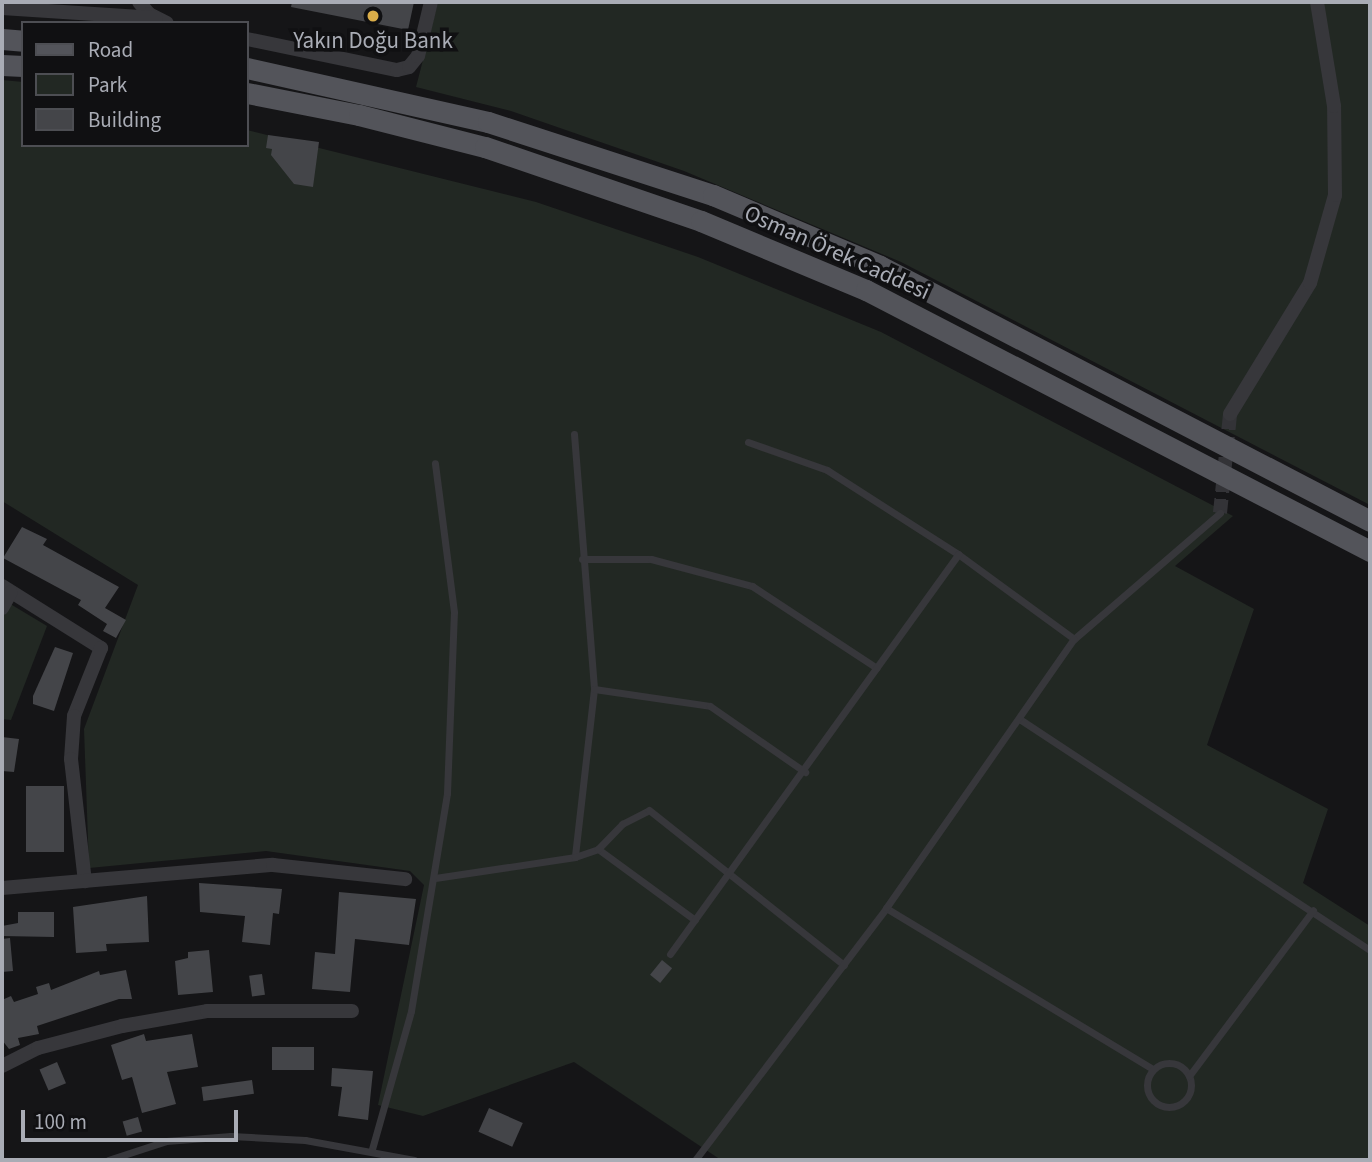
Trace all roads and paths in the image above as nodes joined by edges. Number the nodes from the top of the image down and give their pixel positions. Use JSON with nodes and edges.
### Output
{"nodes":[{"id":1,"x":139,"y":2,"type":"edge"},
{"id":2,"x":431,"y":2,"type":"edge"},
{"id":3,"x":1317,"y":2,"type":"edge"},
{"id":4,"x":2,"y":8,"type":"edge"},
{"id":5,"x":162,"y":20,"type":"edge"},
{"id":6,"x":2,"y":39,"type":"edge"},
{"id":7,"x":248,"y":39,"type":"edge"},
{"id":8,"x":21,"y":41,"type":"edge"},
{"id":9,"x":2,"y":65,"type":"edge"},
{"id":10,"x":21,"y":66,"type":"edge"},
{"id":11,"x":248,"y":68,"type":"edge"},
{"id":12,"x":248,"y":93,"type":"edge"},
{"id":13,"x":1230,"y":414,"type":"tunnel mouth"},
{"id":14,"x":574,"y":434,"type":"dead end"},
{"id":15,"x":748,"y":442,"type":"dead end"},
{"id":16,"x":435,"y":463,"type":"dead end"},
{"id":17,"x":1220,"y":513,"type":"tunnel mouth"},
{"id":18,"x":1370,"y":521,"type":"edge"},
{"id":19,"x":1370,"y":551,"type":"edge"},
{"id":20,"x":958,"y":554,"type":"junction"},
{"id":21,"x":582,"y":559,"type":"junction"},
{"id":22,"x":6,"y":589,"type":"edge"},
{"id":23,"x":2,"y":608,"type":"edge"},
{"id":24,"x":1074,"y":639,"type":"junction"},
{"id":25,"x":877,"y":668,"type":"junction"},
{"id":26,"x":594,"y":689,"type":"junction"},
{"id":27,"x":1021,"y":720,"type":"junction"},
{"id":28,"x":805,"y":772,"type":"junction"},
{"id":29,"x":598,"y":849,"type":"junction"},
{"id":30,"x":575,"y":857,"type":"junction"},
{"id":31,"x":729,"y":873,"type":"junction"},
{"id":32,"x":435,"y":878,"type":"junction"},
{"id":33,"x":405,"y":879,"type":"dead end"},
{"id":34,"x":85,"y":881,"type":"junction"},
{"id":35,"x":2,"y":888,"type":"edge"},
{"id":36,"x":886,"y":908,"type":"junction"},
{"id":37,"x":1313,"y":911,"type":"junction"},
{"id":38,"x":695,"y":920,"type":"junction"},
{"id":39,"x":1370,"y":950,"type":"edge"},
{"id":40,"x":670,"y":954,"type":"dead end"},
{"id":41,"x":844,"y":965,"type":"junction"},
{"id":42,"x":352,"y":1012,"type":"dead end"},
{"id":43,"x":2,"y":1066,"type":"edge"},
{"id":44,"x":1153,"y":1069,"type":"junction"},
{"id":45,"x":1189,"y":1076,"type":"junction"},
{"id":46,"x":372,"y":1149,"type":"junction"},
{"id":47,"x":108,"y":1160,"type":"edge"},
{"id":48,"x":414,"y":1160,"type":"edge"},
{"id":49,"x":695,"y":1160,"type":"edge"}],
"edges":[{"from":1,"to":5,"type":"street"},
{"from":2,"to":7,"type":"street"},
{"from":3,"to":13,"type":"street"},
{"from":4,"to":5,"type":"street"},
{"from":6,"to":8,"type":"main road"},
{"from":9,"to":10,"type":"main road"},
{"from":11,"to":18,"type":"main road","name":"Osman Örek Caddesi"},
{"from":12,"to":19,"type":"main road","name":"Osman Örek Caddesi"},
{"from":14,"to":21,"type":"lane"},
{"from":15,"to":20,"type":"lane"},
{"from":16,"to":32,"type":"lane"},
{"from":17,"to":24,"type":"lane"},
{"from":20,"to":24,"type":"lane"},
{"from":20,"to":25,"type":"lane"},
{"from":21,"to":25,"type":"lane"},
{"from":21,"to":26,"type":"lane"},
{"from":22,"to":23,"type":"street"},
{"from":22,"to":34,"type":"street"},
{"from":24,"to":27,"type":"lane"},
{"from":25,"to":28,"type":"lane"},
{"from":26,"to":28,"type":"lane"},
{"from":26,"to":30,"type":"lane"},
{"from":27,"to":36,"type":"lane"},
{"from":27,"to":37,"type":"lane"},
{"from":28,"to":31,"type":"lane"},
{"from":29,"to":30,"type":"lane"},
{"from":29,"to":31,"type":"lane"},
{"from":29,"to":38,"type":"lane"},
{"from":30,"to":32,"type":"lane"},
{"from":31,"to":38,"type":"lane"},
{"from":31,"to":41,"type":"lane"},
{"from":32,"to":46,"type":"lane"},
{"from":33,"to":34,"type":"street"},
{"from":34,"to":35,"type":"street"},
{"from":36,"to":41,"type":"lane"},
{"from":36,"to":44,"type":"lane"},
{"from":37,"to":39,"type":"lane"},
{"from":37,"to":45,"type":"lane"},
{"from":38,"to":40,"type":"lane"},
{"from":41,"to":49,"type":"lane"},
{"from":42,"to":43,"type":"street"},
{"from":44,"to":45,"type":"lane"},
{"from":44,"to":45,"type":"lane"},
{"from":46,"to":47,"type":"lane"},
{"from":46,"to":48,"type":"lane"}]}
